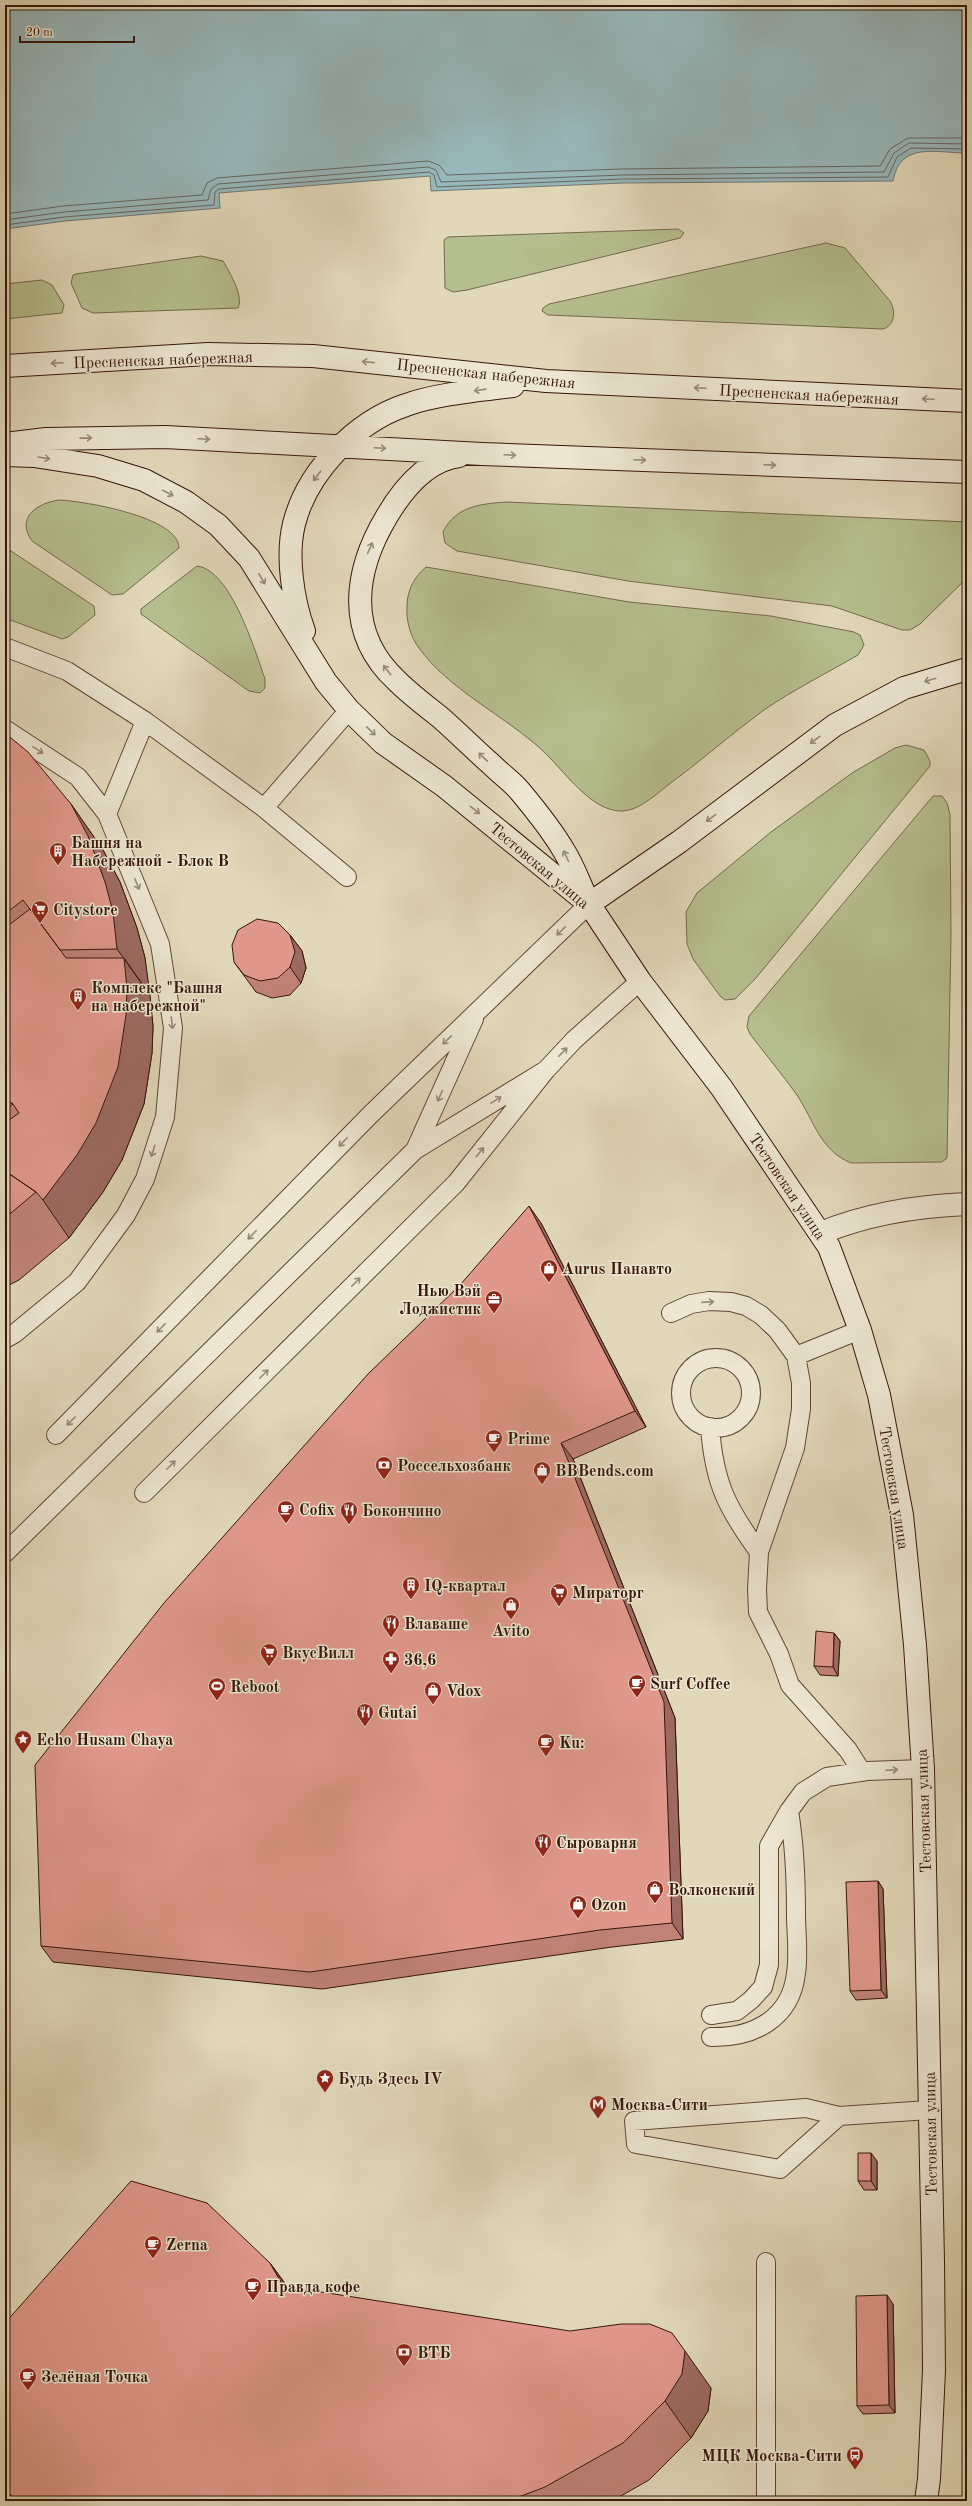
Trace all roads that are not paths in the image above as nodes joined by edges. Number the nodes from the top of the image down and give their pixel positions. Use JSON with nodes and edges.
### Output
{"nodes":[{"id":1,"x":5,"y":366,"type":"edge"},
{"id":2,"x":546,"y":381,"type":"junction"},
{"id":3,"x":967,"y":401,"type":"edge"},
{"id":4,"x":5,"y":444,"type":"edge"},
{"id":5,"x":341,"y":446,"type":"junction"},
{"id":6,"x":482,"y":454,"type":"junction"},
{"id":7,"x":5,"y":455,"type":"edge"},
{"id":8,"x":967,"y":472,"type":"edge"},
{"id":9,"x":5,"y":647,"type":"edge"},
{"id":10,"x":967,"y":669,"type":"edge"},
{"id":11,"x":326,"y":682,"type":"junction"},
{"id":12,"x":349,"y":710,"type":"junction"},
{"id":13,"x":145,"y":721,"type":"junction"},
{"id":14,"x":5,"y":729,"type":"edge"},
{"id":15,"x":264,"y":808,"type":"junction"},
{"id":16,"x":107,"y":814,"type":"junction"},
{"id":17,"x":347,"y":877,"type":"dead end"},
{"id":18,"x":589,"y":904,"type":"junction"},
{"id":19,"x":640,"y":981,"type":"junction"},
{"id":20,"x":479,"y":1009,"type":"junction"},
{"id":21,"x":546,"y":1070,"type":"junction"},
{"id":22,"x":415,"y":1150,"type":"junction"},
{"id":23,"x":967,"y":1204,"type":"edge"},
{"id":24,"x":821,"y":1234,"type":"junction"},
{"id":25,"x":672,"y":1313,"type":"dead end"},
{"id":26,"x":860,"y":1330,"type":"junction"},
{"id":27,"x":5,"y":1339,"type":"edge"},
{"id":28,"x":796,"y":1356,"type":"junction"},
{"id":29,"x":710,"y":1427,"type":"dead end"},
{"id":30,"x":56,"y":1435,"type":"dead end"},
{"id":31,"x":144,"y":1493,"type":"dead end"},
{"id":32,"x":759,"y":1552,"type":"junction"},
{"id":33,"x":5,"y":1553,"type":"edge"},
{"id":34,"x":923,"y":1769,"type":"junction"},
{"id":35,"x":862,"y":1772,"type":"junction"},
{"id":36,"x":789,"y":1811,"type":"junction"},
{"id":37,"x":711,"y":2014,"type":"dead end"},
{"id":38,"x":711,"y":2038,"type":"dead end"},
{"id":39,"x":928,"y":2110,"type":"junction"},
{"id":40,"x":839,"y":2116,"type":"junction"},
{"id":41,"x":766,"y":2262,"type":"dead end"},
{"id":42,"x":766,"y":2501,"type":"edge"},
{"id":43,"x":926,"y":2501,"type":"edge"}],
"edges":[{"from":2,"to":1,"type":"main road","name":"Пресненская набережная","one_way":true},
{"from":3,"to":2,"type":"main road","name":"Пресненская набережная","one_way":true},
{"from":2,"to":5,"type":"main road","one_way":true},
{"from":4,"to":5,"type":"main road","one_way":true},
{"from":5,"to":6,"type":"main road","one_way":true},
{"from":5,"to":11,"type":"main road","one_way":true},
{"from":6,"to":8,"type":"main road","one_way":true},
{"from":18,"to":6,"type":"main road","one_way":true},
{"from":7,"to":11,"type":"main road","one_way":true},
{"from":9,"to":13,"type":"lane"},
{"from":10,"to":18,"type":"main road","one_way":true},
{"from":11,"to":12,"type":"main road","name":"Тестовская улица"},
{"from":12,"to":15,"type":"lane"},
{"from":12,"to":18,"type":"main road","name":"Тестовская улица","one_way":true},
{"from":13,"to":15,"type":"lane"},
{"from":13,"to":16,"type":"lane"},
{"from":14,"to":16,"type":"lane","one_way":true},
{"from":15,"to":17,"type":"lane"},
{"from":16,"to":27,"type":"lane","one_way":true},
{"from":18,"to":19,"type":"main road","name":"Тестовская улица"},
{"from":18,"to":20,"type":"lane","one_way":true},
{"from":21,"to":19,"type":"lane","one_way":true},
{"from":19,"to":24,"type":"main road","name":"Тестовская улица"},
{"from":20,"to":22,"type":"lane","one_way":true},
{"from":20,"to":30,"type":"lane","one_way":true},
{"from":22,"to":21,"type":"lane","one_way":true},
{"from":31,"to":21,"type":"lane","one_way":true},
{"from":22,"to":33,"type":"lane"},
{"from":23,"to":24,"type":"main road"},
{"from":24,"to":26,"type":"main road","name":"Тестовская улица"},
{"from":25,"to":28,"type":"lane","one_way":true},
{"from":26,"to":28,"type":"lane"},
{"from":26,"to":34,"type":"main road","name":"Тестовская улица"},
{"from":28,"to":32,"type":"lane"},
{"from":29,"to":32,"type":"lane"},
{"from":32,"to":35,"type":"lane"},
{"from":35,"to":34,"type":"lane","one_way":true},
{"from":34,"to":39,"type":"main road","name":"Тестовская улица"},
{"from":35,"to":36,"type":"lane"},
{"from":36,"to":37,"type":"lane"},
{"from":36,"to":38,"type":"lane"},
{"from":39,"to":40,"type":"lane"},
{"from":39,"to":43,"type":"main road","name":"Тестовская улица"},
{"from":40,"to":40,"type":"lane"},
{"from":41,"to":42,"type":"lane"}]}
